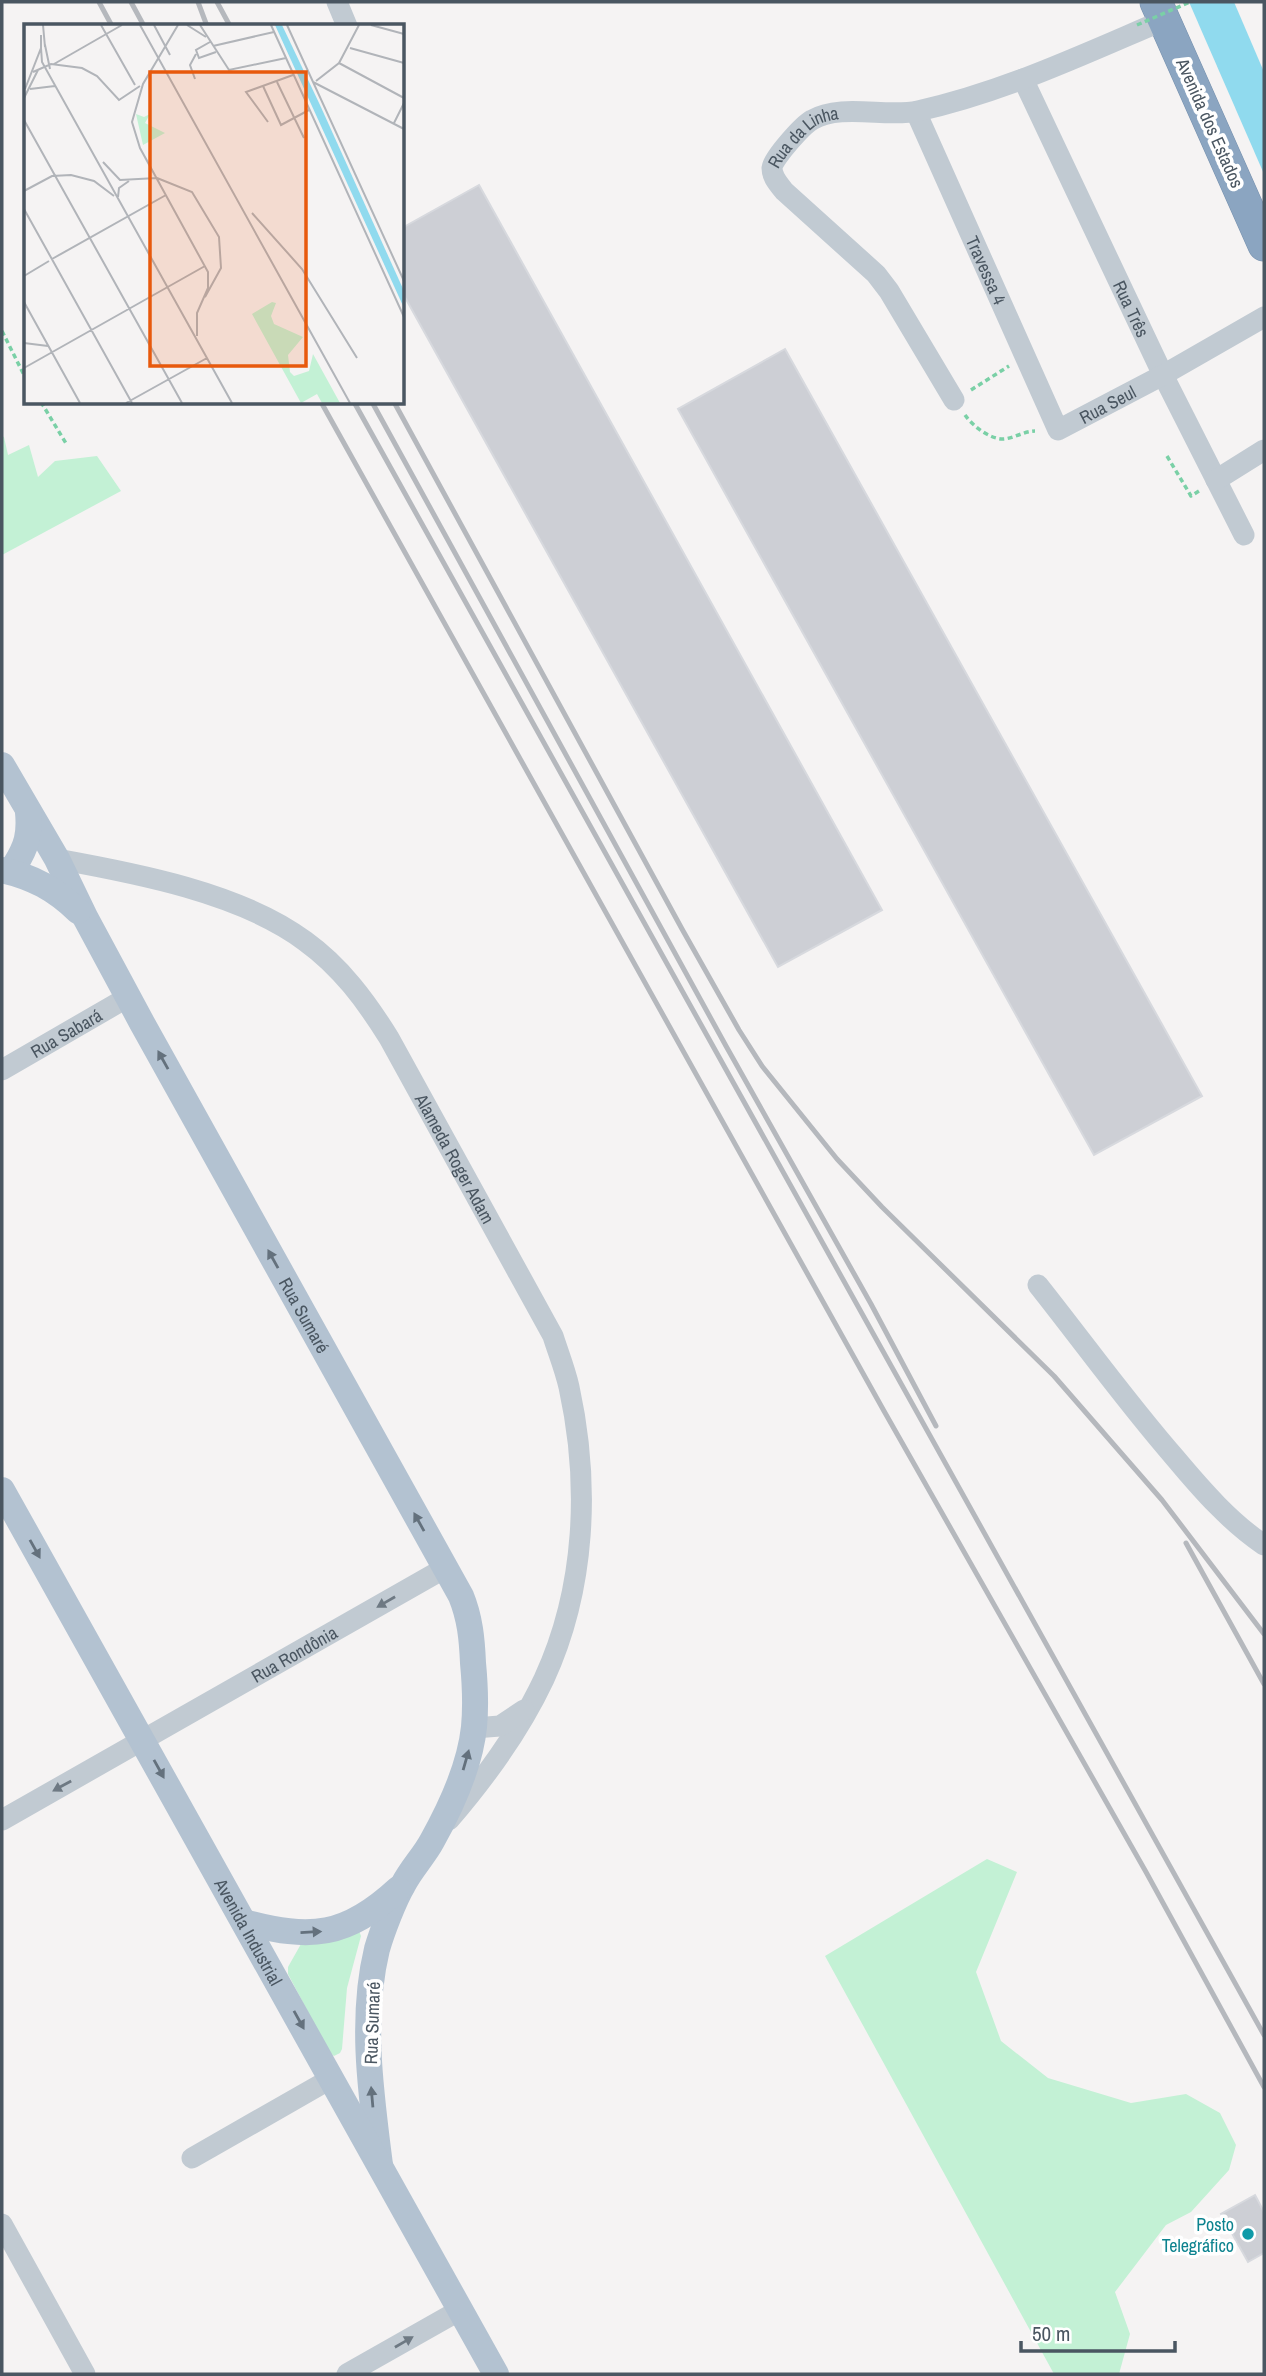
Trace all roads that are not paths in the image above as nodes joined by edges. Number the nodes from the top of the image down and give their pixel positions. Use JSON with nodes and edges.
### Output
{"nodes":[{"id":1,"x":337,"y":2,"type":"edge"},
{"id":2,"x":1152,"y":15,"type":"edge"},
{"id":3,"x":346,"y":24,"type":"edge"},
{"id":4,"x":1023,"y":79,"type":"junction"},
{"id":5,"x":916,"y":112,"type":"junction"},
{"id":6,"x":1264,"y":245,"type":"edge"},
{"id":7,"x":1264,"y":317,"type":"edge"},
{"id":8,"x":1163,"y":375,"type":"junction"},
{"id":9,"x":954,"y":400,"type":"road end"},
{"id":10,"x":1058,"y":430,"type":"joint"},
{"id":11,"x":1264,"y":450,"type":"edge"},
{"id":12,"x":1216,"y":480,"type":"junction"},
{"id":13,"x":1244,"y":535,"type":"dead end"},
{"id":14,"x":2,"y":765,"type":"edge"},
{"id":15,"x":28,"y":812,"type":"junction"},
{"id":16,"x":57,"y":859,"type":"junction"},
{"id":17,"x":6,"y":867,"type":"edge"},
{"id":18,"x":85,"y":917,"type":"junction"},
{"id":19,"x":128,"y":997,"type":"junction"},
{"id":20,"x":2,"y":1070,"type":"edge"},
{"id":21,"x":1038,"y":1285,"type":"dead end"},
{"id":22,"x":2,"y":1490,"type":"edge"},
{"id":23,"x":1264,"y":1545,"type":"edge"},
{"id":24,"x":445,"y":1568,"type":"junction"},
{"id":25,"x":529,"y":1707,"type":"junction"},
{"id":26,"x":474,"y":1728,"type":"junction"},
{"id":27,"x":143,"y":1741,"type":"junction"},
{"id":28,"x":2,"y":1820,"type":"edge"},
{"id":29,"x":432,"y":1841,"type":"junction"},
{"id":30,"x":402,"y":1886,"type":"junction"},
{"id":31,"x":244,"y":1922,"type":"junction"},
{"id":32,"x":332,"y":2078,"type":"junction"},
{"id":33,"x":192,"y":2158,"type":"dead end"},
{"id":34,"x":380,"y":2165,"type":"junction"},
{"id":35,"x":2,"y":2224,"type":"edge"},
{"id":36,"x":460,"y":2310,"type":"junction"},
{"id":37,"x":85,"y":2374,"type":"edge"},
{"id":38,"x":347,"y":2374,"type":"edge"},
{"id":39,"x":496,"y":2374,"type":"edge"}],
"edges":[{"from":1,"to":3,"type":"street"},
{"from":2,"to":4,"type":"street","name":"Rua da Linha"},
{"from":2,"to":6,"type":"highway","name":"Avenida dos Estados"},
{"from":4,"to":5,"type":"street","name":"Rua da Linha"},
{"from":4,"to":8,"type":"street","name":"Rua Três"},
{"from":5,"to":9,"type":"street","name":"Rua da Linha"},
{"from":5,"to":10,"type":"street","name":"Travessa 4"},
{"from":7,"to":8,"type":"street","name":"Rua Seul"},
{"from":8,"to":10,"type":"street","name":"Rua Seul"},
{"from":8,"to":12,"type":"street","name":"Rua Três"},
{"from":11,"to":12,"type":"street"},
{"from":12,"to":13,"type":"street","name":"Rua Três"},
{"from":14,"to":15,"type":"main road","name":"Rua Sumaré"},
{"from":15,"to":16,"type":"main road","name":"Rua Sumaré"},
{"from":15,"to":17,"type":"main road"},
{"from":16,"to":17,"type":"main road","name":"Alameda Roger Adam"},
{"from":16,"to":18,"type":"main road","name":"Rua Sumaré"},
{"from":16,"to":25,"type":"street","name":"Alameda Roger Adam"},
{"from":17,"to":18,"type":"main road"},
{"from":18,"to":19,"type":"main road","name":"Rua Sumaré"},
{"from":19,"to":20,"type":"street","name":"Rua Sabará"},
{"from":24,"to":19,"type":"main road","name":"Rua Sumaré","one_way":true},
{"from":21,"to":23,"type":"street"},
{"from":22,"to":27,"type":"main road","name":"Avenida Industrial","one_way":true},
{"from":24,"to":26,"type":"main road","name":"Rua Sumaré"},
{"from":24,"to":27,"type":"street","name":"Rua Rondônia","one_way":true},
{"from":25,"to":26,"type":"street","name":"Alameda Roger Adam"},
{"from":25,"to":29,"type":"street","name":"Alameda Roger Adam"},
{"from":29,"to":26,"type":"main road","name":"Rua Sumaré","one_way":true},
{"from":27,"to":28,"type":"street","name":"Rua Rondônia","one_way":true},
{"from":27,"to":31,"type":"main road","name":"Avenida Industrial","one_way":true},
{"from":29,"to":30,"type":"main road","name":"Rua Sumaré"},
{"from":31,"to":30,"type":"main road","name":"Rua Sumaré","one_way":true},
{"from":34,"to":30,"type":"main road","name":"Rua Sumaré","one_way":true},
{"from":31,"to":32,"type":"main road","name":"Avenida Industrial","one_way":true},
{"from":32,"to":33,"type":"street"},
{"from":32,"to":34,"type":"main road","name":"Avenida Industrial"},
{"from":34,"to":36,"type":"main road","name":"Avenida Industrial"},
{"from":35,"to":37,"type":"street"},
{"from":38,"to":36,"type":"street","one_way":true},
{"from":36,"to":39,"type":"main road","name":"Avenida Industrial"}]}
